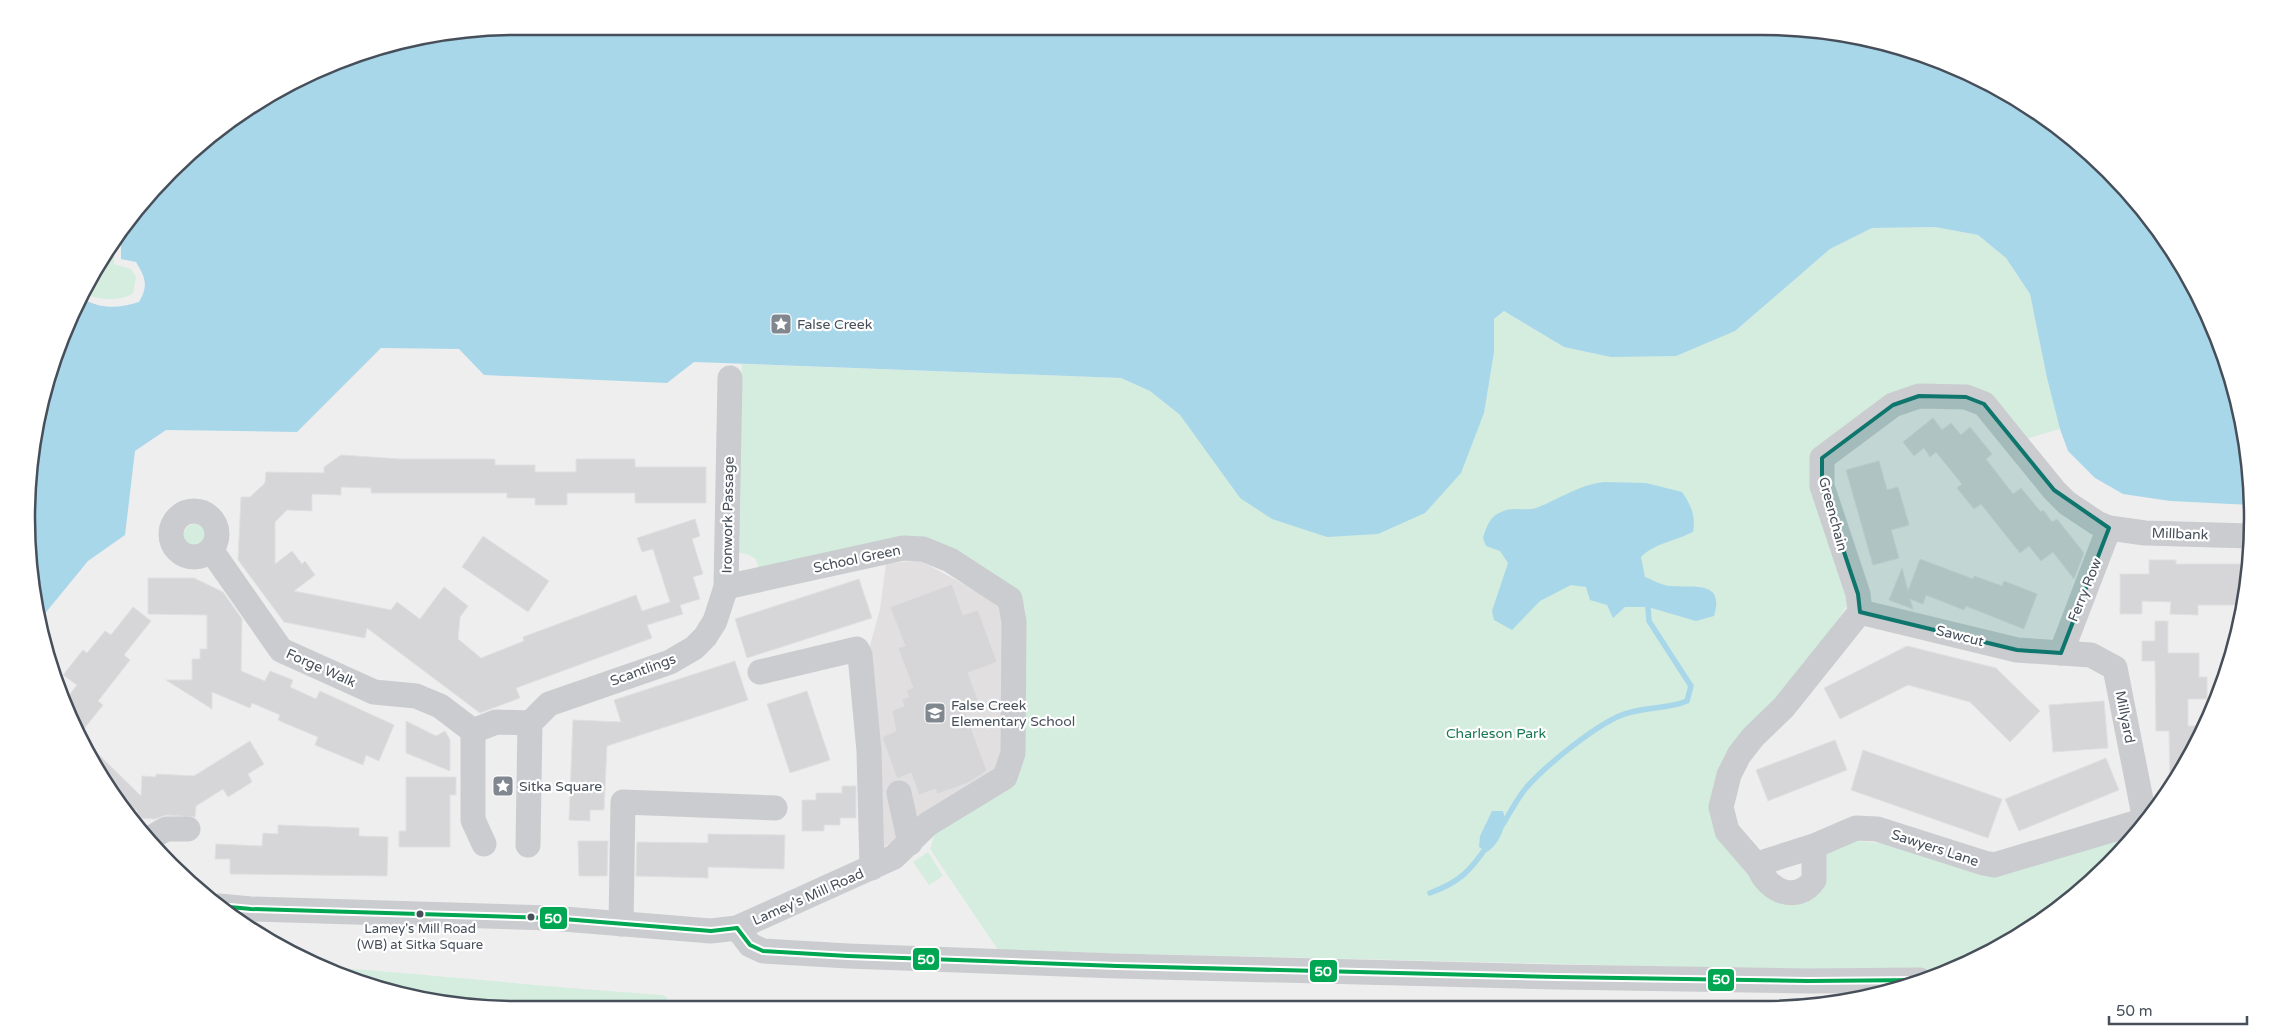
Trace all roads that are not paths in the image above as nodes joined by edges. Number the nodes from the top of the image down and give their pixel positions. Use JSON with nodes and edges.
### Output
{"nodes":[{"id":1,"x":730,"y":378,"type":"dead end"},
{"id":2,"x":2108,"y":528,"type":"junction"},
{"id":3,"x":2243,"y":536,"type":"edge"},
{"id":4,"x":211,"y":550,"type":"dead end"},
{"id":5,"x":726,"y":587,"type":"junction"},
{"id":6,"x":1860,"y":612,"type":"junction"},
{"id":7,"x":2061,"y":653,"type":"junction"},
{"id":8,"x":760,"y":672,"type":"dead end"},
{"id":9,"x":530,"y":722,"type":"junction"},
{"id":10,"x":473,"y":730,"type":"junction"},
{"id":11,"x":899,"y":793,"type":"dead end"},
{"id":12,"x":775,"y":808,"type":"dead end"},
{"id":13,"x":2144,"y":812,"type":"edge"},
{"id":14,"x":2133,"y":825,"type":"edge"},
{"id":15,"x":188,"y":829,"type":"dead end"},
{"id":16,"x":155,"y":836,"type":"edge"},
{"id":17,"x":484,"y":844,"type":"dead end"},
{"id":18,"x":910,"y":844,"type":"junction"},
{"id":19,"x":528,"y":845,"type":"dead end"},
{"id":20,"x":1814,"y":846,"type":"junction"},
{"id":21,"x":872,"y":868,"type":"junction"},
{"id":22,"x":1759,"y":868,"type":"junction"},
{"id":23,"x":233,"y":907,"type":"edge"},
{"id":24,"x":621,"y":924,"type":"junction"},
{"id":25,"x":736,"y":928,"type":"junction"},
{"id":26,"x":1900,"y":980,"type":"edge"}],
"edges":[{"from":1,"to":5,"type":"street","name":"Ironwork Passage"},
{"from":2,"to":3,"type":"street","name":"Millbank"},
{"from":2,"to":6,"type":"street","name":"Greenchain"},
{"from":2,"to":7,"type":"street","name":"Ferry Row"},
{"from":4,"to":10,"type":"street","name":"Forge Walk"},
{"from":5,"to":9,"type":"street","name":"Scantlings"},
{"from":5,"to":18,"type":"street","name":"School Green"},
{"from":6,"to":7,"type":"street","name":"Sawcut"},
{"from":6,"to":22,"type":"street"},
{"from":7,"to":13,"type":"street","name":"Millyard"},
{"from":8,"to":21,"type":"street"},
{"from":9,"to":10,"type":"street"},
{"from":9,"to":19,"type":"street"},
{"from":10,"to":17,"type":"street"},
{"from":11,"to":18,"type":"street"},
{"from":12,"to":24,"type":"street"},
{"from":14,"to":20,"type":"street","name":"Sawyers Lane"},
{"from":15,"to":16,"type":"street"},
{"from":18,"to":21,"type":"street","name":"Lamey's Mill Road"},
{"from":20,"to":22,"type":"street","name":"Sawyers Lane"},
{"from":20,"to":22,"type":"street"},
{"from":21,"to":25,"type":"street","name":"Lamey's Mill Road"},
{"from":23,"to":24,"type":"street","name":"Lamey's Mill Road"},
{"from":24,"to":25,"type":"street","name":"Lamey's Mill Road"},
{"from":25,"to":26,"type":"street"}]}
